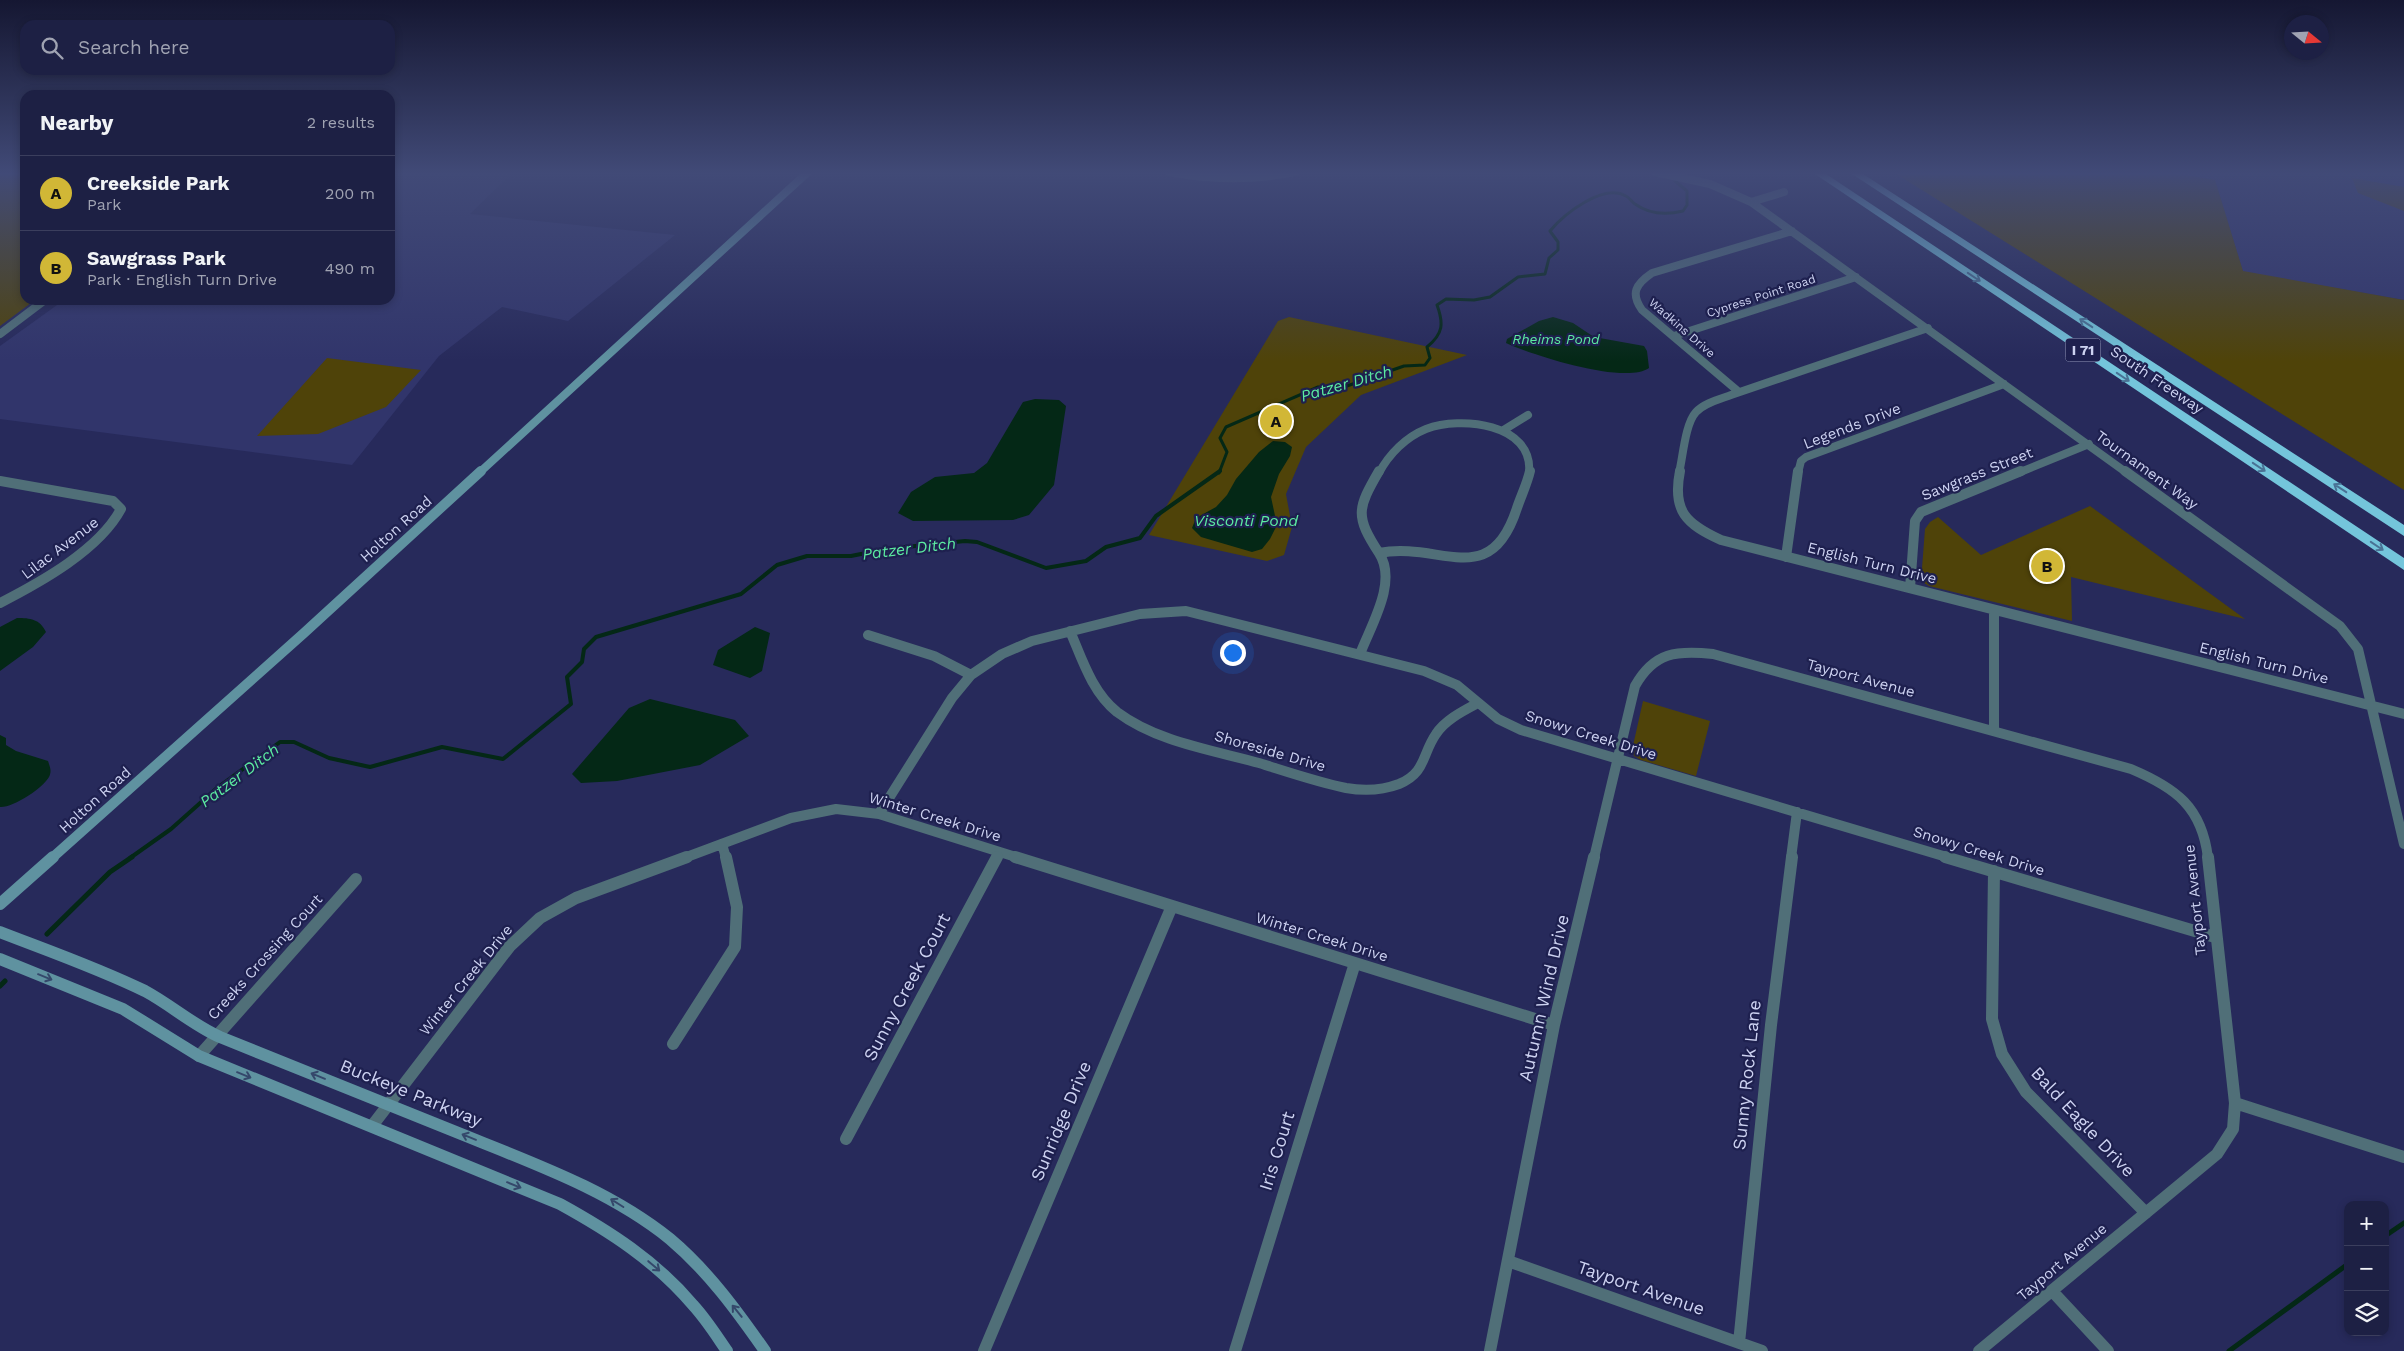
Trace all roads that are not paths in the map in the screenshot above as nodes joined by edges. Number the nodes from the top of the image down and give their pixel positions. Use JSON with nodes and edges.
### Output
{"nodes":[{"id":1,"x":739,"y":235,"type":"edge"},
{"id":2,"x":1779,"y":235,"type":"edge"},
{"id":3,"x":1798,"y":235,"type":"edge"},
{"id":4,"x":1911,"y":235,"type":"edge"},
{"id":5,"x":1951,"y":235,"type":"edge"},
{"id":6,"x":1856,"y":277,"type":"junction"},
{"id":7,"x":38,"y":305,"type":"edge"},
{"id":8,"x":1928,"y":328,"type":"junction"},
{"id":9,"x":0,"y":334,"type":"edge"},
{"id":10,"x":1674,"y":336,"type":"junction"},
{"id":11,"x":2004,"y":384,"type":"junction"},
{"id":12,"x":1740,"y":392,"type":"junction"},
{"id":13,"x":1528,"y":415,"type":"dead end"},
{"id":14,"x":1502,"y":431,"type":"junction"},
{"id":15,"x":2088,"y":444,"type":"junction"},
{"id":16,"x":0,"y":481,"type":"edge"},
{"id":17,"x":2404,"y":531,"type":"edge"},
{"id":18,"x":1378,"y":553,"type":"junction"},
{"id":19,"x":1786,"y":557,"type":"junction"},
{"id":20,"x":2404,"y":564,"type":"edge"},
{"id":21,"x":1910,"y":588,"type":"junction"},
{"id":22,"x":0,"y":603,"type":"edge"},
{"id":23,"x":1994,"y":610,"type":"junction"},
{"id":24,"x":1070,"y":632,"type":"junction"},
{"id":25,"x":868,"y":634,"type":"dead end"},
{"id":26,"x":1360,"y":654,"type":"junction"},
{"id":27,"x":1654,"y":662,"type":"joint"},
{"id":28,"x":971,"y":675,"type":"junction"},
{"id":29,"x":1478,"y":703,"type":"junction"},
{"id":30,"x":2372,"y":706,"type":"junction"},
{"id":31,"x":2404,"y":714,"type":"edge"},
{"id":32,"x":1994,"y":732,"type":"junction"},
{"id":33,"x":1618,"y":759,"type":"junction"},
{"id":34,"x":1797,"y":812,"type":"junction"},
{"id":35,"x":879,"y":814,"type":"junction"},
{"id":36,"x":722,"y":844,"type":"junction"},
{"id":37,"x":2404,"y":844,"type":"edge"},
{"id":38,"x":999,"y":852,"type":"junction"},
{"id":39,"x":1994,"y":872,"type":"junction"},
{"id":40,"x":356,"y":880,"type":"dead end"},
{"id":41,"x":0,"y":904,"type":"edge"},
{"id":42,"x":1172,"y":906,"type":"junction"},
{"id":43,"x":0,"y":932,"type":"edge"},
{"id":44,"x":2215,"y":937,"type":"junction"},
{"id":45,"x":0,"y":959,"type":"edge"},
{"id":46,"x":1355,"y":963,"type":"junction"},
{"id":47,"x":1554,"y":1026,"type":"junction"},
{"id":48,"x":217,"y":1036,"type":"junction"},
{"id":49,"x":673,"y":1044,"type":"dead end"},
{"id":50,"x":199,"y":1056,"type":"junction"},
{"id":51,"x":2235,"y":1103,"type":"junction"},
{"id":52,"x":389,"y":1104,"type":"junction"},
{"id":53,"x":372,"y":1126,"type":"junction"},
{"id":54,"x":846,"y":1139,"type":"dead end"},
{"id":55,"x":2404,"y":1157,"type":"edge"},
{"id":56,"x":2146,"y":1212,"type":"junction"},
{"id":57,"x":1508,"y":1261,"type":"junction"},
{"id":58,"x":2053,"y":1292,"type":"junction"},
{"id":59,"x":1739,"y":1343,"type":"junction"},
{"id":60,"x":727,"y":1351,"type":"edge"},
{"id":61,"x":765,"y":1351,"type":"edge"},
{"id":62,"x":984,"y":1351,"type":"edge"},
{"id":63,"x":1235,"y":1351,"type":"edge"},
{"id":64,"x":1490,"y":1351,"type":"edge"},
{"id":65,"x":1762,"y":1351,"type":"edge"},
{"id":66,"x":1979,"y":1351,"type":"edge"},
{"id":67,"x":2108,"y":1351,"type":"edge"}],
"edges":[{"from":1,"to":41,"type":"street","name":"Holton Road"},
{"from":2,"to":10,"type":"street","name":"Wadkins Drive"},
{"from":3,"to":6,"type":"street","name":"Tournament Way"},
{"from":4,"to":20,"type":"highway","name":"South Freeway","number":"I 71","one_way":true},
{"from":17,"to":5,"type":"highway","name":"South Freeway","number":"I 71","one_way":true},
{"from":6,"to":8,"type":"street","name":"Tournament Way"},
{"from":6,"to":10,"type":"street","name":"Cypress Point Road"},
{"from":7,"to":9,"type":"street"},
{"from":8,"to":11,"type":"street","name":"Tournament Way"},
{"from":8,"to":12,"type":"street","name":"English Turn Drive"},
{"from":10,"to":12,"type":"street","name":"Wadkins Drive"},
{"from":11,"to":15,"type":"street","name":"Tournament Way"},
{"from":11,"to":19,"type":"street","name":"Legends Drive"},
{"from":12,"to":19,"type":"street","name":"English Turn Drive"},
{"from":13,"to":14,"type":"street"},
{"from":14,"to":18,"type":"street"},
{"from":14,"to":18,"type":"street"},
{"from":15,"to":21,"type":"street","name":"Sawgrass Street"},
{"from":15,"to":30,"type":"street","name":"Tournament Way"},
{"from":16,"to":22,"type":"street","name":"Lilac Avenue"},
{"from":18,"to":26,"type":"street"},
{"from":19,"to":21,"type":"street","name":"English Turn Drive"},
{"from":21,"to":23,"type":"street","name":"English Turn Drive"},
{"from":23,"to":30,"type":"street","name":"English Turn Drive"},
{"from":23,"to":32,"type":"street"},
{"from":24,"to":26,"type":"street","name":"Snowy Creek Drive"},
{"from":24,"to":28,"type":"street","name":"Snowy Creek Drive"},
{"from":24,"to":29,"type":"street","name":"Shoreside Drive"},
{"from":25,"to":28,"type":"street"},
{"from":26,"to":29,"type":"street","name":"Snowy Creek Drive"},
{"from":27,"to":32,"type":"street","name":"Tayport Avenue"},
{"from":27,"to":33,"type":"street","name":"Autumn Wind Drive"},
{"from":28,"to":35,"type":"street","name":"Snowy Creek Drive"},
{"from":29,"to":33,"type":"street","name":"Snowy Creek Drive"},
{"from":30,"to":31,"type":"street","name":"English Turn Drive"},
{"from":30,"to":37,"type":"street","name":"Tournament Way"},
{"from":32,"to":44,"type":"street","name":"Tayport Avenue"},
{"from":33,"to":34,"type":"street","name":"Snowy Creek Drive"},
{"from":33,"to":47,"type":"street","name":"Autumn Wind Drive"},
{"from":34,"to":39,"type":"street","name":"Snowy Creek Drive"},
{"from":34,"to":59,"type":"street","name":"Sunny Rock Lane"},
{"from":35,"to":36,"type":"street","name":"Winter Creek Drive"},
{"from":35,"to":38,"type":"street","name":"Winter Creek Drive"},
{"from":36,"to":49,"type":"street"},
{"from":36,"to":52,"type":"street","name":"Winter Creek Drive"},
{"from":38,"to":42,"type":"street","name":"Winter Creek Drive"},
{"from":38,"to":54,"type":"street","name":"Sunny Creek Court"},
{"from":39,"to":44,"type":"street","name":"Snowy Creek Drive"},
{"from":39,"to":56,"type":"street","name":"Bald Eagle Drive"},
{"from":40,"to":48,"type":"street","name":"Creeks Crossing Court"},
{"from":42,"to":46,"type":"street","name":"Winter Creek Drive"},
{"from":42,"to":62,"type":"street","name":"Sunridge Drive"},
{"from":43,"to":48,"type":"street","name":"Buckeye Parkway"},
{"from":44,"to":51,"type":"street","name":"Tayport Avenue"},
{"from":45,"to":50,"type":"street","one_way":true},
{"from":46,"to":47,"type":"street","name":"Winter Creek Drive"},
{"from":46,"to":63,"type":"street","name":"Iris Court"},
{"from":47,"to":57,"type":"street","name":"Autumn Wind Drive"},
{"from":48,"to":50,"type":"street","name":"Creeks Crossing Court"},
{"from":52,"to":48,"type":"street","name":"Buckeye Parkway","one_way":true},
{"from":50,"to":53,"type":"street","one_way":true},
{"from":51,"to":55,"type":"street"},
{"from":51,"to":56,"type":"street","name":"Tayport Avenue"},
{"from":52,"to":53,"type":"street","name":"Winter Creek Drive"},
{"from":61,"to":52,"type":"street","name":"Buckeye Parkway","one_way":true},
{"from":53,"to":60,"type":"street","one_way":true},
{"from":56,"to":58,"type":"street","name":"Tayport Avenue"},
{"from":57,"to":59,"type":"street","name":"Tayport Avenue"},
{"from":57,"to":64,"type":"street","name":"Autumn Wind Drive"},
{"from":58,"to":66,"type":"street","name":"Tayport Avenue"},
{"from":58,"to":67,"type":"street"},
{"from":59,"to":65,"type":"street","name":"Tayport Avenue"}]}
